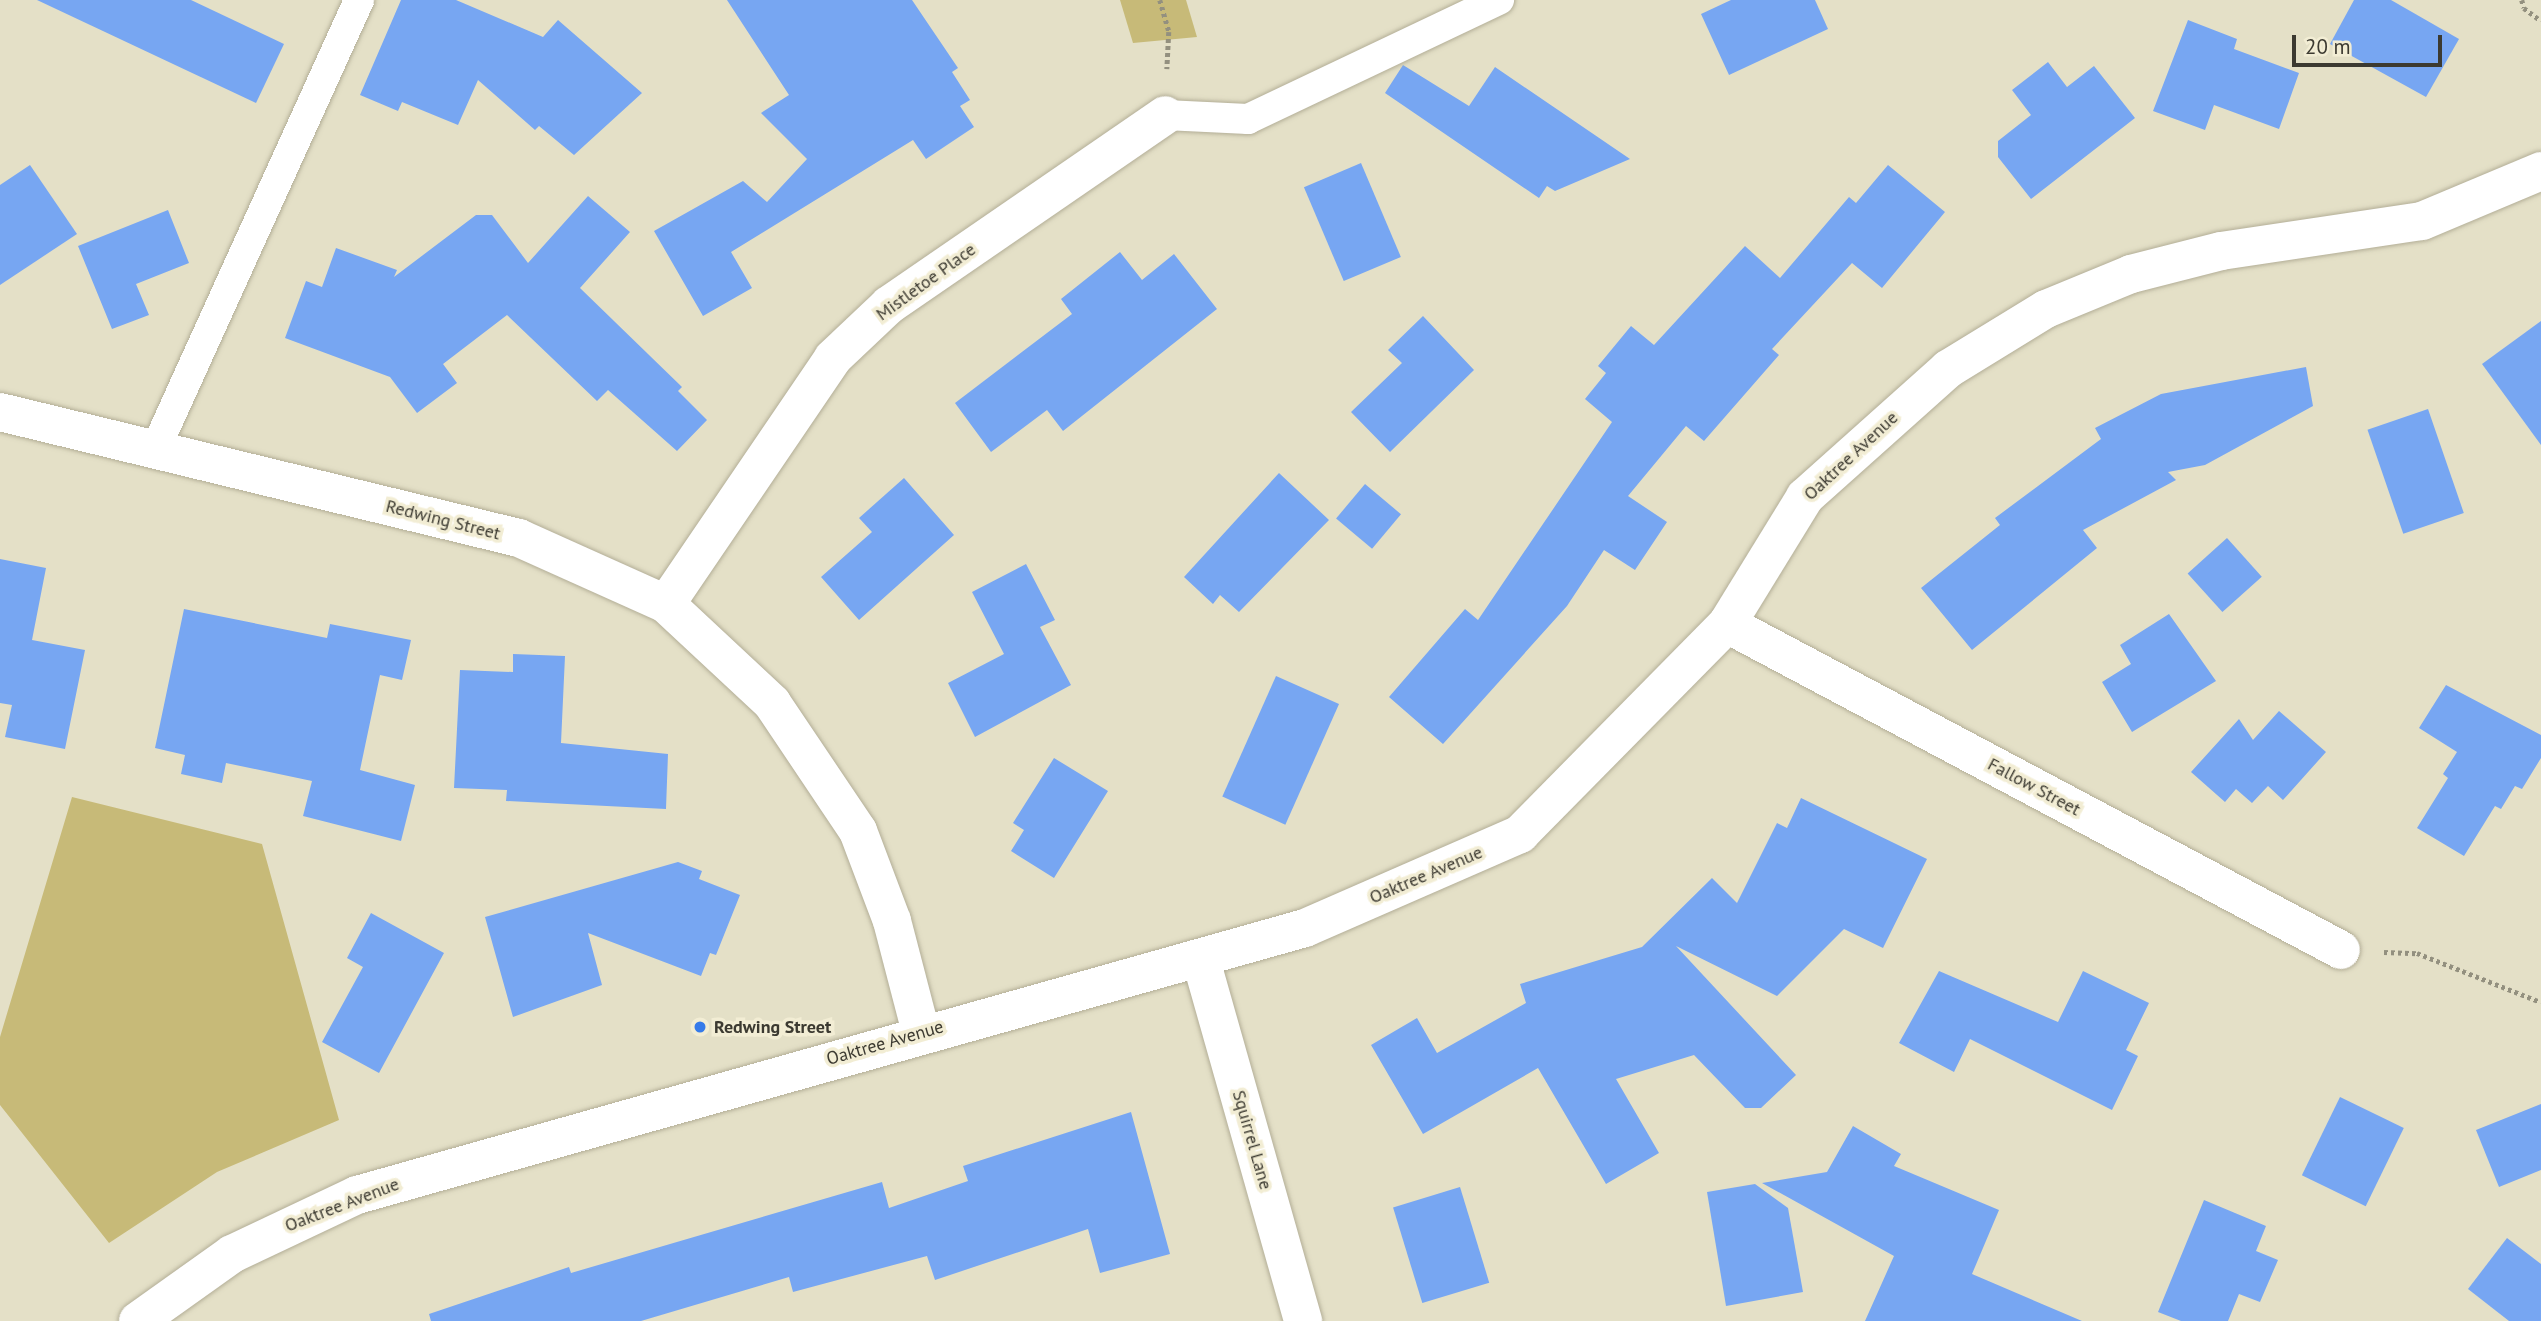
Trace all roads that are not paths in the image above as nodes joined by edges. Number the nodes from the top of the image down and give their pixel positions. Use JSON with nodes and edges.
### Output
{"nodes":[{"id":1,"x":359,"y":0,"type":"edge"},
{"id":2,"x":1499,"y":0,"type":"edge"},
{"id":3,"x":1165,"y":116,"type":"joint"},
{"id":4,"x":2541,"y":171,"type":"edge"},
{"id":5,"x":0,"y":412,"type":"edge"},
{"id":6,"x":155,"y":450,"type":"junction"},
{"id":7,"x":666,"y":604,"type":"junction"},
{"id":8,"x":1727,"y":624,"type":"junction"},
{"id":9,"x":2341,"y":950,"type":"road end"},
{"id":10,"x":1200,"y":960,"type":"junction"},
{"id":11,"x":921,"y":1032,"type":"junction"},
{"id":12,"x":138,"y":1321,"type":"edge"},
{"id":13,"x":1303,"y":1321,"type":"edge"}],
"edges":[{"from":1,"to":6,"type":"lane"},
{"from":2,"to":3,"type":"lane"},
{"from":3,"to":7,"type":"street","name":"Mistletoe Place"},
{"from":4,"to":8,"type":"street","name":"Oaktree Avenue"},
{"from":5,"to":6,"type":"street","name":"Redwing Street"},
{"from":6,"to":7,"type":"street","name":"Redwing Street"},
{"from":7,"to":11,"type":"street","name":"Redwing Street"},
{"from":8,"to":9,"type":"street","name":"Fallow Street"},
{"from":8,"to":10,"type":"street","name":"Oaktree Avenue"},
{"from":10,"to":11,"type":"street","name":"Oaktree Avenue"},
{"from":10,"to":13,"type":"street","name":"Squirrel Lane"},
{"from":11,"to":12,"type":"street","name":"Oaktree Avenue"}]}
